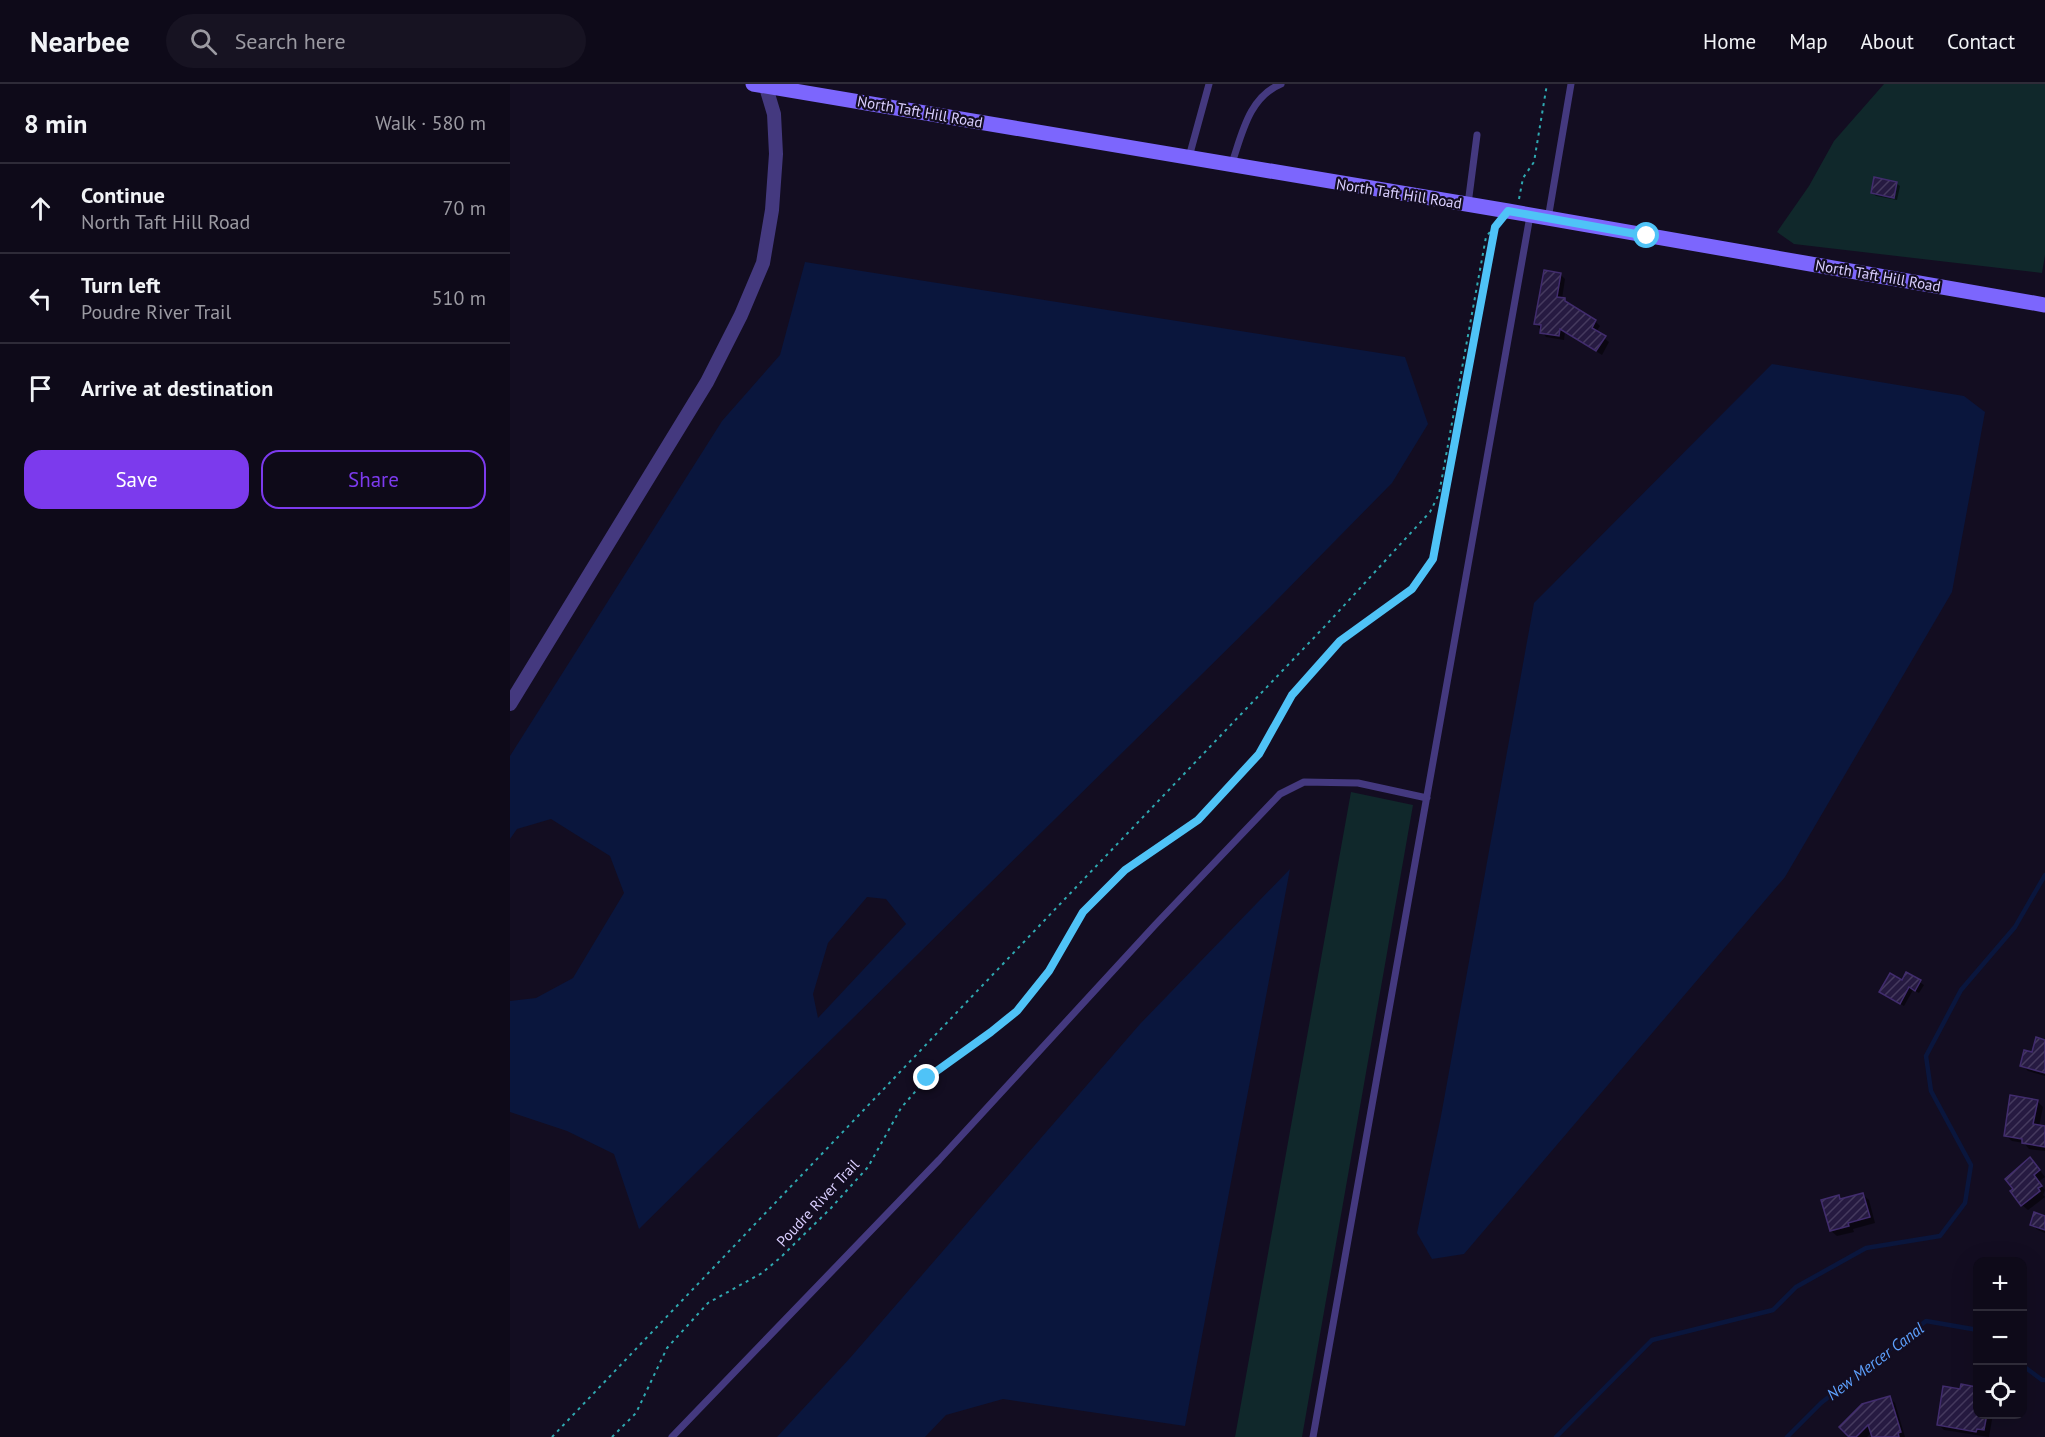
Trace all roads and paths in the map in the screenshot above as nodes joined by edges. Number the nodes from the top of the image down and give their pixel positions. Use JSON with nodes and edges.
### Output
{"nodes":[{"id":1,"x":1209,"y":84,"type":"edge"},
{"id":2,"x":1281,"y":84,"type":"edge"},
{"id":3,"x":1547,"y":84,"type":"edge"},
{"id":4,"x":1571,"y":84,"type":"edge"},
{"id":5,"x":761,"y":85,"type":"edge"},
{"id":6,"x":1477,"y":135,"type":"dead end"},
{"id":7,"x":1188,"y":157,"type":"junction"},
{"id":8,"x":1232,"y":166,"type":"junction"},
{"id":9,"x":1468,"y":204,"type":"junction"},
{"id":10,"x":1508,"y":211,"type":"junction"},
{"id":11,"x":1530,"y":216,"type":"junction"},
{"id":12,"x":1548,"y":219,"type":"junction"},
{"id":13,"x":1495,"y":227,"type":"junction"},
{"id":14,"x":2045,"y":305,"type":"edge"},
{"id":15,"x":510,"y":704,"type":"edge"},
{"id":16,"x":1427,"y":798,"type":"junction"},
{"id":17,"x":552,"y":1437,"type":"edge"},
{"id":18,"x":612,"y":1437,"type":"edge"},
{"id":19,"x":672,"y":1437,"type":"edge"},
{"id":20,"x":1313,"y":1437,"type":"edge"}],
"edges":[{"from":1,"to":7,"type":"lane"},
{"from":2,"to":8,"type":"lane"},
{"from":3,"to":10,"type":"path","name":"Poudre River Trail"},
{"from":4,"to":12,"type":"lane"},
{"from":5,"to":7,"type":"main road","name":"North Taft Hill Road"},
{"from":5,"to":15,"type":"street"},
{"from":6,"to":9,"type":"lane"},
{"from":7,"to":8,"type":"main road","name":"North Taft Hill Road"},
{"from":8,"to":9,"type":"main road","name":"North Taft Hill Road"},
{"from":9,"to":10,"type":"main road","name":"North Taft Hill Road"},
{"from":10,"to":11,"type":"main road","name":"North Taft Hill Road"},
{"from":10,"to":13,"type":"path","name":"Poudre River Trail"},
{"from":11,"to":12,"type":"main road","name":"North Taft Hill Road"},
{"from":11,"to":16,"type":"lane"},
{"from":12,"to":14,"type":"main road","name":"North Taft Hill Road"},
{"from":13,"to":17,"type":"path"},
{"from":13,"to":18,"type":"path","name":"Poudre River Trail"},
{"from":16,"to":19,"type":"lane"},
{"from":16,"to":20,"type":"lane"}]}
